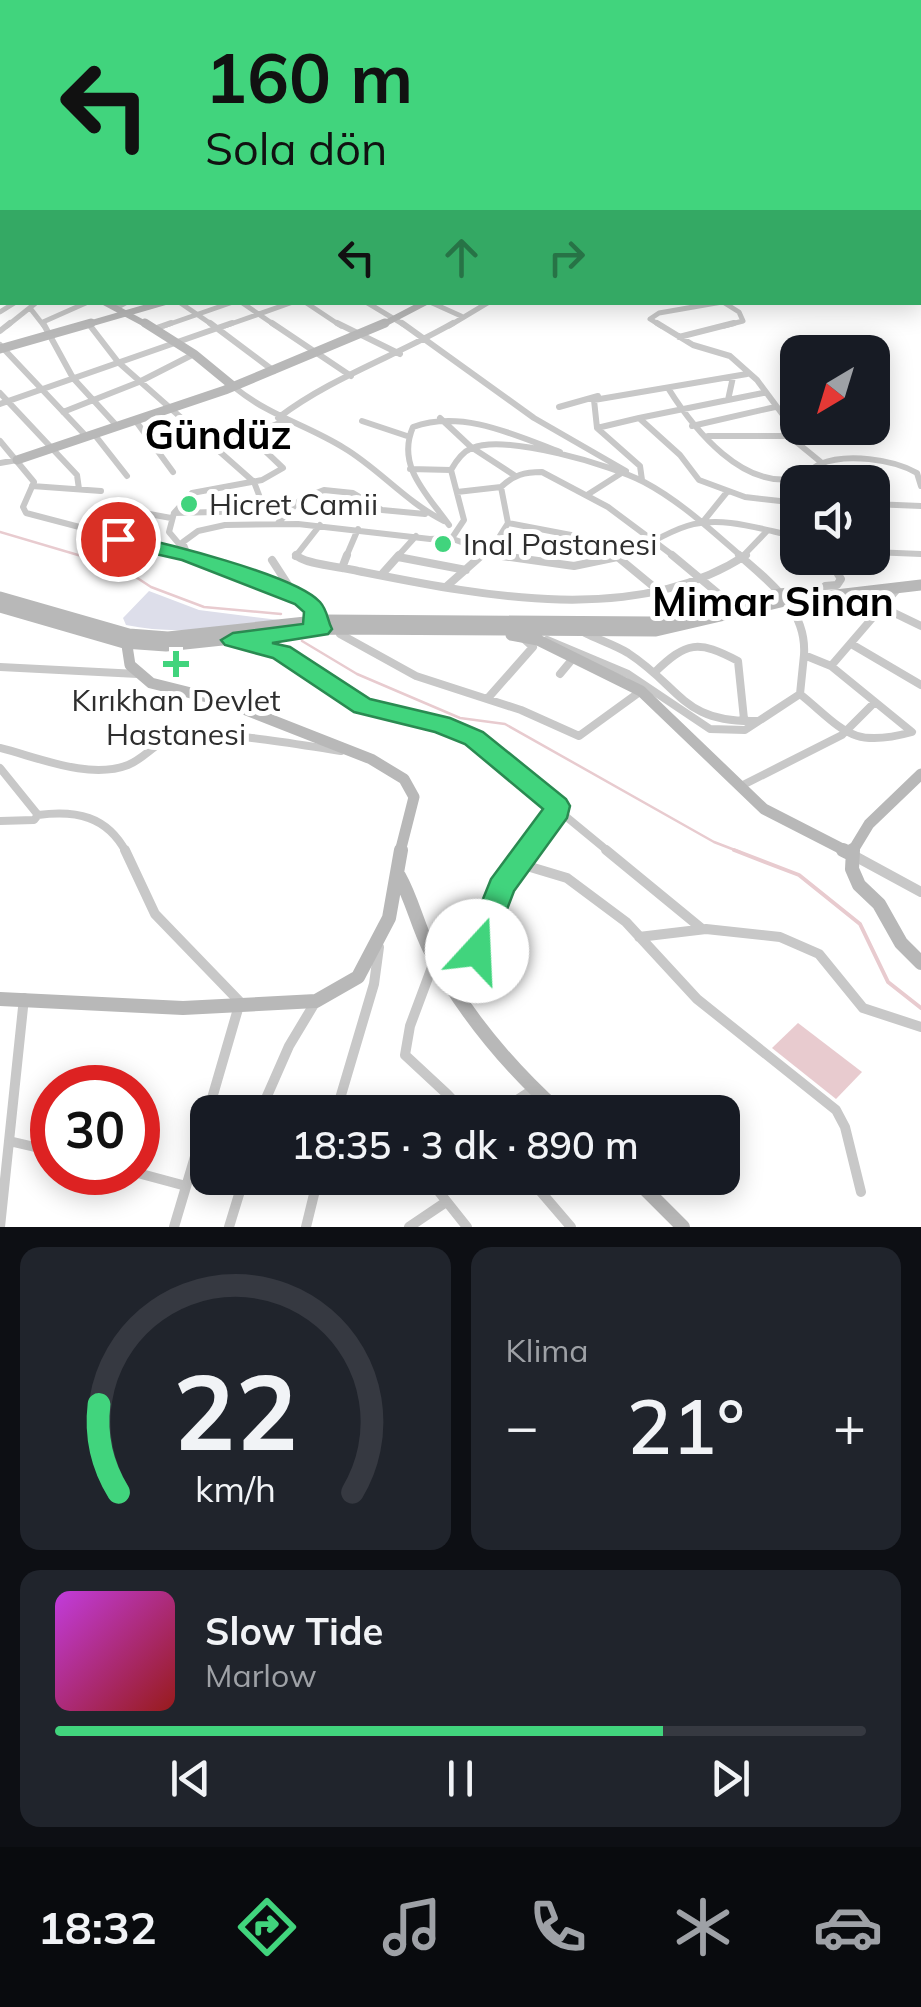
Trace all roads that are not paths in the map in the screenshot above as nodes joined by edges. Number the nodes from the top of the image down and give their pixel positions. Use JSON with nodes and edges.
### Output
{"nodes":[{"id":1,"x":33,"y":305,"type":"edge"},
{"id":2,"x":81,"y":305,"type":"edge"},
{"id":3,"x":183,"y":305,"type":"edge"},
{"id":4,"x":225,"y":305,"type":"edge"},
{"id":5,"x":246,"y":305,"type":"edge"},
{"id":6,"x":285,"y":305,"type":"edge"},
{"id":7,"x":310,"y":305,"type":"edge"},
{"id":8,"x":372,"y":305,"type":"edge"},
{"id":9,"x":422,"y":305,"type":"edge"},
{"id":10,"x":435,"y":305,"type":"edge"},
{"id":11,"x":484,"y":305,"type":"edge"},
{"id":12,"x":708,"y":305,"type":"edge"},
{"id":13,"x":727,"y":305,"type":"edge"},
{"id":14,"x":128,"y":308,"type":"edge"},
{"id":15,"x":260,"y":314,"type":"junction"},
{"id":16,"x":198,"y":315,"type":"junction"},
{"id":17,"x":461,"y":316,"type":"junction"},
{"id":18,"x":396,"y":318,"type":"junction"},
{"id":19,"x":42,"y":322,"type":"junction"},
{"id":20,"x":88,"y":323,"type":"junction"},
{"id":21,"x":218,"y":327,"type":"junction"},
{"id":22,"x":154,"y":329,"type":"junction"},
{"id":23,"x":0,"y":331,"type":"edge"},
{"id":24,"x":48,"y":335,"type":"junction"},
{"id":25,"x":357,"y":336,"type":"junction"},
{"id":26,"x":679,"y":337,"type":"junction"},
{"id":27,"x":427,"y":338,"type":"junction"},
{"id":28,"x":175,"y":342,"type":"junction"},
{"id":29,"x":1,"y":347,"type":"edge"},
{"id":30,"x":194,"y":354,"type":"junction"},
{"id":31,"x":317,"y":354,"type":"junction"},
{"id":32,"x":400,"y":354,"type":"junction"},
{"id":33,"x":118,"y":362,"type":"junction"},
{"id":34,"x":274,"y":371,"type":"junction"},
{"id":35,"x":747,"y":374,"type":"junction"},
{"id":36,"x":351,"y":376,"type":"junction"},
{"id":37,"x":733,"y":377,"type":"junction"},
{"id":38,"x":74,"y":378,"type":"junction"},
{"id":39,"x":139,"y":382,"type":"junction"},
{"id":40,"x":234,"y":386,"type":"junction"},
{"id":41,"x":668,"y":388,"type":"junction"},
{"id":42,"x":41,"y":390,"type":"junction"},
{"id":43,"x":0,"y":393,"type":"edge"},
{"id":44,"x":763,"y":393,"type":"junction"},
{"id":45,"x":600,"y":396,"type":"junction"},
{"id":46,"x":93,"y":400,"type":"junction"},
{"id":47,"x":728,"y":400,"type":"junction"},
{"id":48,"x":4,"y":403,"type":"edge"},
{"id":49,"x":559,"y":407,"type":"dead end"},
{"id":50,"x":775,"y":407,"type":"junction"},
{"id":51,"x":168,"y":408,"type":"junction"},
{"id":52,"x":680,"y":409,"type":"junction"},
{"id":53,"x":63,"y":412,"type":"junction"},
{"id":54,"x":780,"y":412,"type":"edge"},
{"id":55,"x":440,"y":418,"type":"junction"},
{"id":56,"x":639,"y":418,"type":"junction"},
{"id":57,"x":283,"y":419,"type":"junction"},
{"id":58,"x":136,"y":420,"type":"junction"},
{"id":59,"x":362,"y":422,"type":"dead end"},
{"id":60,"x":118,"y":426,"type":"junction"},
{"id":61,"x":692,"y":426,"type":"junction"},
{"id":62,"x":598,"y":428,"type":"junction"},
{"id":63,"x":90,"y":435,"type":"junction"},
{"id":64,"x":408,"y":436,"type":"junction"},
{"id":65,"x":708,"y":436,"type":"junction"},
{"id":66,"x":780,"y":436,"type":"edge"},
{"id":67,"x":0,"y":441,"type":"edge"},
{"id":68,"x":799,"y":445,"type":"edge"},
{"id":69,"x":260,"y":447,"type":"dead end"},
{"id":70,"x":471,"y":447,"type":"junction"},
{"id":71,"x":51,"y":448,"type":"junction"},
{"id":72,"x":214,"y":449,"type":"junction"},
{"id":73,"x":16,"y":460,"type":"junction"},
{"id":74,"x":582,"y":460,"type":"junction"},
{"id":75,"x":0,"y":463,"type":"edge"},
{"id":76,"x":822,"y":463,"type":"junction"},
{"id":77,"x":410,"y":469,"type":"junction"},
{"id":78,"x":451,"y":470,"type":"junction"},
{"id":79,"x":173,"y":472,"type":"dead end"},
{"id":80,"x":620,"y":474,"type":"junction"},
{"id":81,"x":514,"y":475,"type":"junction"},
{"id":82,"x":127,"y":476,"type":"dead end"},
{"id":83,"x":642,"y":480,"type":"junction"},
{"id":84,"x":254,"y":482,"type":"junction"},
{"id":85,"x":32,"y":486,"type":"junction"},
{"id":86,"x":921,"y":486,"type":"edge"},
{"id":87,"x":501,"y":488,"type":"junction"},
{"id":88,"x":79,"y":489,"type":"junction"},
{"id":89,"x":101,"y":491,"type":"dead end"},
{"id":90,"x":458,"y":492,"type":"junction"},
{"id":91,"x":727,"y":492,"type":"junction"},
{"id":92,"x":587,"y":496,"type":"junction"},
{"id":93,"x":780,"y":500,"type":"edge"},
{"id":94,"x":890,"y":505,"type":"edge"},
{"id":95,"x":921,"y":506,"type":"edge"},
{"id":96,"x":144,"y":513,"type":"dead end"},
{"id":97,"x":173,"y":515,"type":"junction"},
{"id":98,"x":435,"y":515,"type":"junction"},
{"id":99,"x":278,"y":523,"type":"junction"},
{"id":100,"x":508,"y":523,"type":"junction"},
{"id":101,"x":702,"y":523,"type":"junction"},
{"id":102,"x":320,"y":524,"type":"junction"},
{"id":103,"x":449,"y":524,"type":"junction"},
{"id":104,"x":358,"y":529,"type":"junction"},
{"id":105,"x":767,"y":531,"type":"junction"},
{"id":106,"x":780,"y":534,"type":"edge"},
{"id":107,"x":416,"y":536,"type":"junction"},
{"id":108,"x":452,"y":538,"type":"junction"},
{"id":109,"x":656,"y":541,"type":"junction"},
{"id":110,"x":485,"y":553,"type":"junction"},
{"id":111,"x":890,"y":553,"type":"edge"},
{"id":112,"x":921,"y":554,"type":"edge"},
{"id":113,"x":188,"y":555,"type":"junction"},
{"id":114,"x":398,"y":556,"type":"junction"},
{"id":115,"x":617,"y":558,"type":"junction"},
{"id":116,"x":741,"y":559,"type":"junction"},
{"id":117,"x":272,"y":560,"type":"dead end"},
{"id":118,"x":342,"y":568,"type":"junction"},
{"id":119,"x":466,"y":570,"type":"junction"},
{"id":120,"x":382,"y":573,"type":"junction"},
{"id":121,"x":840,"y":575,"type":"edge"},
{"id":122,"x":703,"y":577,"type":"junction"},
{"id":123,"x":921,"y":584,"type":"edge"},
{"id":124,"x":446,"y":586,"type":"junction"},
{"id":125,"x":899,"y":587,"type":"junction"},
{"id":126,"x":827,"y":590,"type":"junction"},
{"id":127,"x":660,"y":592,"type":"junction"},
{"id":128,"x":294,"y":595,"type":"junction"},
{"id":129,"x":0,"y":597,"type":"edge"},
{"id":130,"x":782,"y":598,"type":"junction"},
{"id":131,"x":732,"y":604,"type":"junction"},
{"id":132,"x":0,"y":606,"type":"edge"},
{"id":133,"x":884,"y":608,"type":"junction"},
{"id":134,"x":319,"y":625,"type":"junction"},
{"id":135,"x":921,"y":626,"type":"edge"},
{"id":136,"x":580,"y":631,"type":"junction"},
{"id":137,"x":340,"y":634,"type":"junction"},
{"id":138,"x":513,"y":635,"type":"junction"},
{"id":139,"x":127,"y":639,"type":"junction"},
{"id":140,"x":146,"y":640,"type":"junction"},
{"id":141,"x":233,"y":640,"type":"junction"},
{"id":142,"x":852,"y":644,"type":"junction"},
{"id":143,"x":804,"y":655,"type":"junction"},
{"id":144,"x":576,"y":656,"type":"junction"},
{"id":145,"x":831,"y":666,"type":"junction"},
{"id":146,"x":0,"y":667,"type":"edge"},
{"id":147,"x":134,"y":670,"type":"junction"},
{"id":148,"x":654,"y":672,"type":"junction"},
{"id":149,"x":560,"y":674,"type":"dead end"},
{"id":150,"x":921,"y":686,"type":"edge"},
{"id":151,"x":642,"y":691,"type":"junction"},
{"id":152,"x":800,"y":694,"type":"junction"},
{"id":153,"x":488,"y":698,"type":"junction"},
{"id":154,"x":875,"y":702,"type":"junction"},
{"id":155,"x":744,"y":719,"type":"junction"},
{"id":156,"x":757,"y":720,"type":"junction"},
{"id":157,"x":916,"y":734,"type":"edge"},
{"id":158,"x":842,"y":735,"type":"junction"},
{"id":159,"x":0,"y":748,"type":"edge"},
{"id":160,"x":353,"y":752,"type":"junction"},
{"id":161,"x":0,"y":768,"type":"edge"},
{"id":162,"x":921,"y":774,"type":"edge"},
{"id":163,"x":739,"y":788,"type":"junction"},
{"id":164,"x":558,"y":809,"type":"junction"},
{"id":165,"x":38,"y":815,"type":"junction"},
{"id":166,"x":0,"y":821,"type":"edge"},
{"id":167,"x":851,"y":854,"type":"junction"},
{"id":168,"x":517,"y":863,"type":"junction"},
{"id":169,"x":399,"y":876,"type":"junction"},
{"id":170,"x":921,"y":892,"type":"edge"},
{"id":171,"x":700,"y":928,"type":"junction"},
{"id":172,"x":381,"y":933,"type":"junction"},
{"id":173,"x":639,"y":938,"type":"junction"},
{"id":174,"x":436,"y":959,"type":"junction"},
{"id":175,"x":921,"y":963,"type":"edge"},
{"id":176,"x":455,"y":989,"type":"junction"},
{"id":177,"x":24,"y":998,"type":"junction"},
{"id":178,"x":0,"y":999,"type":"edge"},
{"id":179,"x":316,"y":1001,"type":"junction"},
{"id":180,"x":240,"y":1002,"type":"junction"},
{"id":181,"x":921,"y":1027,"type":"edge"},
{"id":182,"x":534,"y":1090,"type":"junction"},
{"id":183,"x":447,"y":1094,"type":"edge"},
{"id":184,"x":213,"y":1095,"type":"edge"},
{"id":185,"x":267,"y":1095,"type":"edge"},
{"id":186,"x":341,"y":1095,"type":"edge"},
{"id":187,"x":526,"y":1095,"type":"edge"},
{"id":188,"x":540,"y":1095,"type":"edge"},
{"id":189,"x":8,"y":1141,"type":"junction"},
{"id":190,"x":30,"y":1146,"type":"edge"},
{"id":191,"x":190,"y":1173,"type":"edge"},
{"id":192,"x":160,"y":1179,"type":"edge"},
{"id":193,"x":186,"y":1186,"type":"junction"},
{"id":194,"x":861,"y":1192,"type":"dead end"},
{"id":195,"x":239,"y":1195,"type":"edge"},
{"id":196,"x":314,"y":1195,"type":"edge"},
{"id":197,"x":441,"y":1195,"type":"edge"},
{"id":198,"x":544,"y":1195,"type":"edge"},
{"id":199,"x":651,"y":1195,"type":"edge"},
{"id":200,"x":446,"y":1202,"type":"junction"},
{"id":201,"x":0,"y":1227,"type":"edge"},
{"id":202,"x":174,"y":1227,"type":"edge"},
{"id":203,"x":229,"y":1227,"type":"edge"},
{"id":204,"x":306,"y":1227,"type":"edge"},
{"id":205,"x":410,"y":1227,"type":"edge"},
{"id":206,"x":467,"y":1227,"type":"edge"},
{"id":207,"x":571,"y":1227,"type":"edge"},
{"id":208,"x":683,"y":1227,"type":"edge"}],
"edges":[{"from":1,"to":19,"type":"street"},
{"from":1,"to":23,"type":"street"},
{"from":2,"to":19,"type":"street"},
{"from":3,"to":16,"type":"street"},
{"from":4,"to":16,"type":"street"},
{"from":5,"to":15,"type":"street"},
{"from":6,"to":15,"type":"street"},
{"from":7,"to":25,"type":"street"},
{"from":8,"to":18,"type":"street"},
{"from":9,"to":18,"type":"street"},
{"from":10,"to":17,"type":"street"},
{"from":11,"to":17,"type":"street"},
{"from":12,"to":26,"type":"street"},
{"from":13,"to":26,"type":"street"},
{"from":14,"to":20,"type":"street"},
{"from":14,"to":22,"type":"street"},
{"from":15,"to":21,"type":"street"},
{"from":15,"to":31,"type":"street"},
{"from":16,"to":21,"type":"street"},
{"from":16,"to":22,"type":"street"},
{"from":17,"to":27,"type":"street"},
{"from":18,"to":25,"type":"street"},
{"from":18,"to":27,"type":"street"},
{"from":19,"to":24,"type":"street"},
{"from":20,"to":24,"type":"street"},
{"from":20,"to":33,"type":"street"},
{"from":21,"to":28,"type":"street"},
{"from":21,"to":34,"type":"street"},
{"from":22,"to":28,"type":"street"},
{"from":24,"to":29,"type":"street"},
{"from":24,"to":38,"type":"street"},
{"from":25,"to":31,"type":"street"},
{"from":25,"to":32,"type":"street"},
{"from":26,"to":35,"type":"street"},
{"from":27,"to":32,"type":"street"},
{"from":27,"to":83,"type":"street"},
{"from":28,"to":30,"type":"street"},
{"from":28,"to":33,"type":"street"},
{"from":29,"to":42,"type":"street"},
{"from":30,"to":39,"type":"street"},
{"from":30,"to":40,"type":"street"},
{"from":31,"to":34,"type":"street"},
{"from":31,"to":36,"type":"street"},
{"from":32,"to":36,"type":"street"},
{"from":33,"to":38,"type":"street"},
{"from":33,"to":39,"type":"street"},
{"from":34,"to":40,"type":"street"},
{"from":35,"to":37,"type":"street"},
{"from":35,"to":44,"type":"street"},
{"from":36,"to":57,"type":"street"},
{"from":37,"to":41,"type":"street"},
{"from":37,"to":47,"type":"street"},
{"from":38,"to":42,"type":"street"},
{"from":38,"to":46,"type":"street"},
{"from":39,"to":46,"type":"street"},
{"from":39,"to":51,"type":"street"},
{"from":40,"to":51,"type":"street"},
{"from":40,"to":57,"type":"street"},
{"from":41,"to":45,"type":"street"},
{"from":41,"to":52,"type":"street"},
{"from":42,"to":48,"type":"street"},
{"from":42,"to":53,"type":"street"},
{"from":43,"to":48,"type":"street"},
{"from":44,"to":47,"type":"street"},
{"from":44,"to":50,"type":"street"},
{"from":45,"to":49,"type":"street"},
{"from":45,"to":62,"type":"street"},
{"from":46,"to":53,"type":"street"},
{"from":46,"to":60,"type":"street"},
{"from":47,"to":52,"type":"street"},
{"from":48,"to":71,"type":"street"},
{"from":50,"to":54,"type":"street"},
{"from":50,"to":61,"type":"street"},
{"from":51,"to":58,"type":"street"},
{"from":51,"to":72,"type":"street"},
{"from":52,"to":56,"type":"street"},
{"from":52,"to":61,"type":"street"},
{"from":53,"to":63,"type":"street"},
{"from":55,"to":64,"type":"street"},
{"from":55,"to":70,"type":"street"},
{"from":55,"to":74,"type":"street"},
{"from":56,"to":62,"type":"street"},
{"from":56,"to":91,"type":"street"},
{"from":57,"to":72,"type":"street"},
{"from":57,"to":98,"type":"street"},
{"from":58,"to":60,"type":"street"},
{"from":58,"to":79,"type":"street"},
{"from":59,"to":64,"type":"street"},
{"from":60,"to":63,"type":"street"},
{"from":61,"to":65,"type":"street"},
{"from":62,"to":83,"type":"street"},
{"from":63,"to":71,"type":"street"},
{"from":63,"to":82,"type":"street"},
{"from":64,"to":77,"type":"street"},
{"from":65,"to":66,"type":"street"},
{"from":65,"to":76,"type":"street"},
{"from":67,"to":73,"type":"street"},
{"from":68,"to":76,"type":"street"},
{"from":69,"to":84,"type":"street"},
{"from":70,"to":74,"type":"street"},
{"from":70,"to":78,"type":"street"},
{"from":70,"to":81,"type":"street"},
{"from":71,"to":73,"type":"street"},
{"from":71,"to":88,"type":"street"},
{"from":72,"to":84,"type":"street"},
{"from":73,"to":75,"type":"street"},
{"from":73,"to":85,"type":"street"},
{"from":74,"to":80,"type":"street"},
{"from":76,"to":86,"type":"street"},
{"from":77,"to":78,"type":"street"},
{"from":77,"to":103,"type":"street"},
{"from":78,"to":90,"type":"street"},
{"from":80,"to":83,"type":"street"},
{"from":80,"to":92,"type":"street"},
{"from":81,"to":87,"type":"street"},
{"from":81,"to":92,"type":"street"},
{"from":83,"to":101,"type":"street"},
{"from":84,"to":97,"type":"street"},
{"from":84,"to":97,"type":"street"},
{"from":85,"to":88,"type":"street"},
{"from":85,"to":113,"type":"street"},
{"from":87,"to":90,"type":"street"},
{"from":87,"to":100,"type":"street"},
{"from":88,"to":89,"type":"street"},
{"from":90,"to":108,"type":"street"},
{"from":91,"to":93,"type":"street"},
{"from":91,"to":101,"type":"street"},
{"from":92,"to":109,"type":"street"},
{"from":94,"to":95,"type":"street"},
{"from":96,"to":97,"type":"street"},
{"from":97,"to":113,"type":"street"},
{"from":98,"to":99,"type":"street"},
{"from":98,"to":103,"type":"street"},
{"from":99,"to":102,"type":"street"},
{"from":99,"to":113,"type":"street"},
{"from":100,"to":110,"type":"street"},
{"from":100,"to":115,"type":"street"},
{"from":101,"to":105,"type":"street"},
{"from":101,"to":109,"type":"street"},
{"from":101,"to":116,"type":"street"},
{"from":102,"to":104,"type":"street"},
{"from":102,"to":118,"type":"street"},
{"from":103,"to":108,"type":"street"},
{"from":104,"to":107,"type":"street"},
{"from":104,"to":118,"type":"street"},
{"from":105,"to":106,"type":"street"},
{"from":105,"to":116,"type":"street"},
{"from":107,"to":108,"type":"street"},
{"from":107,"to":114,"type":"street"},
{"from":108,"to":110,"type":"street"},
{"from":109,"to":115,"type":"street"},
{"from":109,"to":122,"type":"street"},
{"from":110,"to":115,"type":"street"},
{"from":110,"to":119,"type":"street"},
{"from":111,"to":112,"type":"street"},
{"from":113,"to":128,"type":"street"},
{"from":114,"to":119,"type":"street"},
{"from":114,"to":120,"type":"street"},
{"from":115,"to":127,"type":"street"},
{"from":116,"to":122,"type":"street"},
{"from":116,"to":130,"type":"street"},
{"from":117,"to":128,"type":"street"},
{"from":118,"to":120,"type":"street"},
{"from":119,"to":124,"type":"street"},
{"from":120,"to":124,"type":"street"},
{"from":121,"to":126,"type":"street"},
{"from":122,"to":127,"type":"street"},
{"from":122,"to":131,"type":"street"},
{"from":123,"to":125,"type":"street"},
{"from":123,"to":126,"type":"street"},
{"from":124,"to":127,"type":"street"},
{"from":125,"to":130,"type":"street"},
{"from":125,"to":133,"type":"street"},
{"from":126,"to":130,"type":"street"},
{"from":128,"to":134,"type":"street"},
{"from":129,"to":139,"type":"street"},
{"from":130,"to":131,"type":"street"},
{"from":130,"to":136,"type":"street"},
{"from":130,"to":143,"type":"street"},
{"from":131,"to":134,"type":"street"},
{"from":132,"to":139,"type":"street"},
{"from":133,"to":135,"type":"street"},
{"from":133,"to":142,"type":"street"},
{"from":134,"to":136,"type":"street"},
{"from":134,"to":137,"type":"street"},
{"from":134,"to":140,"type":"street"},
{"from":134,"to":141,"type":"street"},
{"from":136,"to":148,"type":"street"},
{"from":137,"to":138,"type":"street"},
{"from":137,"to":153,"type":"street"},
{"from":138,"to":144,"type":"street"},
{"from":138,"to":153,"type":"street"},
{"from":138,"to":156,"type":"street"},
{"from":139,"to":140,"type":"street"},
{"from":139,"to":147,"type":"street"},
{"from":140,"to":141,"type":"street"},
{"from":140,"to":147,"type":"street"},
{"from":141,"to":164,"type":"street"},
{"from":142,"to":145,"type":"street"},
{"from":142,"to":150,"type":"street"},
{"from":143,"to":145,"type":"street"},
{"from":143,"to":152,"type":"street"},
{"from":144,"to":149,"type":"street"},
{"from":144,"to":151,"type":"street"},
{"from":145,"to":154,"type":"street"},
{"from":146,"to":147,"type":"street"},
{"from":147,"to":160,"type":"street"},
{"from":148,"to":155,"type":"street"},
{"from":148,"to":155,"type":"street"},
{"from":151,"to":153,"type":"street"},
{"from":151,"to":163,"type":"street"},
{"from":152,"to":156,"type":"street"},
{"from":152,"to":158,"type":"street"},
{"from":154,"to":157,"type":"street"},
{"from":154,"to":158,"type":"street"},
{"from":155,"to":156,"type":"street"},
{"from":157,"to":158,"type":"street"},
{"from":158,"to":163,"type":"street"},
{"from":159,"to":160,"type":"street"},
{"from":160,"to":169,"type":"street"},
{"from":161,"to":165,"type":"street"},
{"from":162,"to":167,"type":"street"},
{"from":163,"to":167,"type":"street"},
{"from":164,"to":168,"type":"street"},
{"from":164,"to":171,"type":"street"},
{"from":165,"to":166,"type":"street"},
{"from":165,"to":180,"type":"street"},
{"from":167,"to":170,"type":"street"},
{"from":167,"to":175,"type":"street"},
{"from":168,"to":173,"type":"street"},
{"from":168,"to":176,"type":"street"},
{"from":169,"to":172,"type":"street"},
{"from":169,"to":174,"type":"street"},
{"from":171,"to":173,"type":"street"},
{"from":171,"to":181,"type":"street"},
{"from":172,"to":179,"type":"street"},
{"from":172,"to":186,"type":"street"},
{"from":173,"to":194,"type":"street"},
{"from":174,"to":176,"type":"street"},
{"from":174,"to":183,"type":"street"},
{"from":176,"to":182,"type":"street"},
{"from":177,"to":178,"type":"street"},
{"from":177,"to":180,"type":"street"},
{"from":177,"to":189,"type":"street"},
{"from":179,"to":180,"type":"street"},
{"from":179,"to":185,"type":"street"},
{"from":180,"to":184,"type":"street"},
{"from":182,"to":187,"type":"street"},
{"from":182,"to":188,"type":"street"},
{"from":189,"to":190,"type":"street"},
{"from":189,"to":201,"type":"street"},
{"from":191,"to":193,"type":"street"},
{"from":192,"to":193,"type":"street"},
{"from":193,"to":202,"type":"street"},
{"from":195,"to":203,"type":"street"},
{"from":196,"to":204,"type":"street"},
{"from":197,"to":200,"type":"street"},
{"from":198,"to":207,"type":"street"},
{"from":199,"to":208,"type":"street"},
{"from":200,"to":205,"type":"street"},
{"from":200,"to":206,"type":"street"}]}
